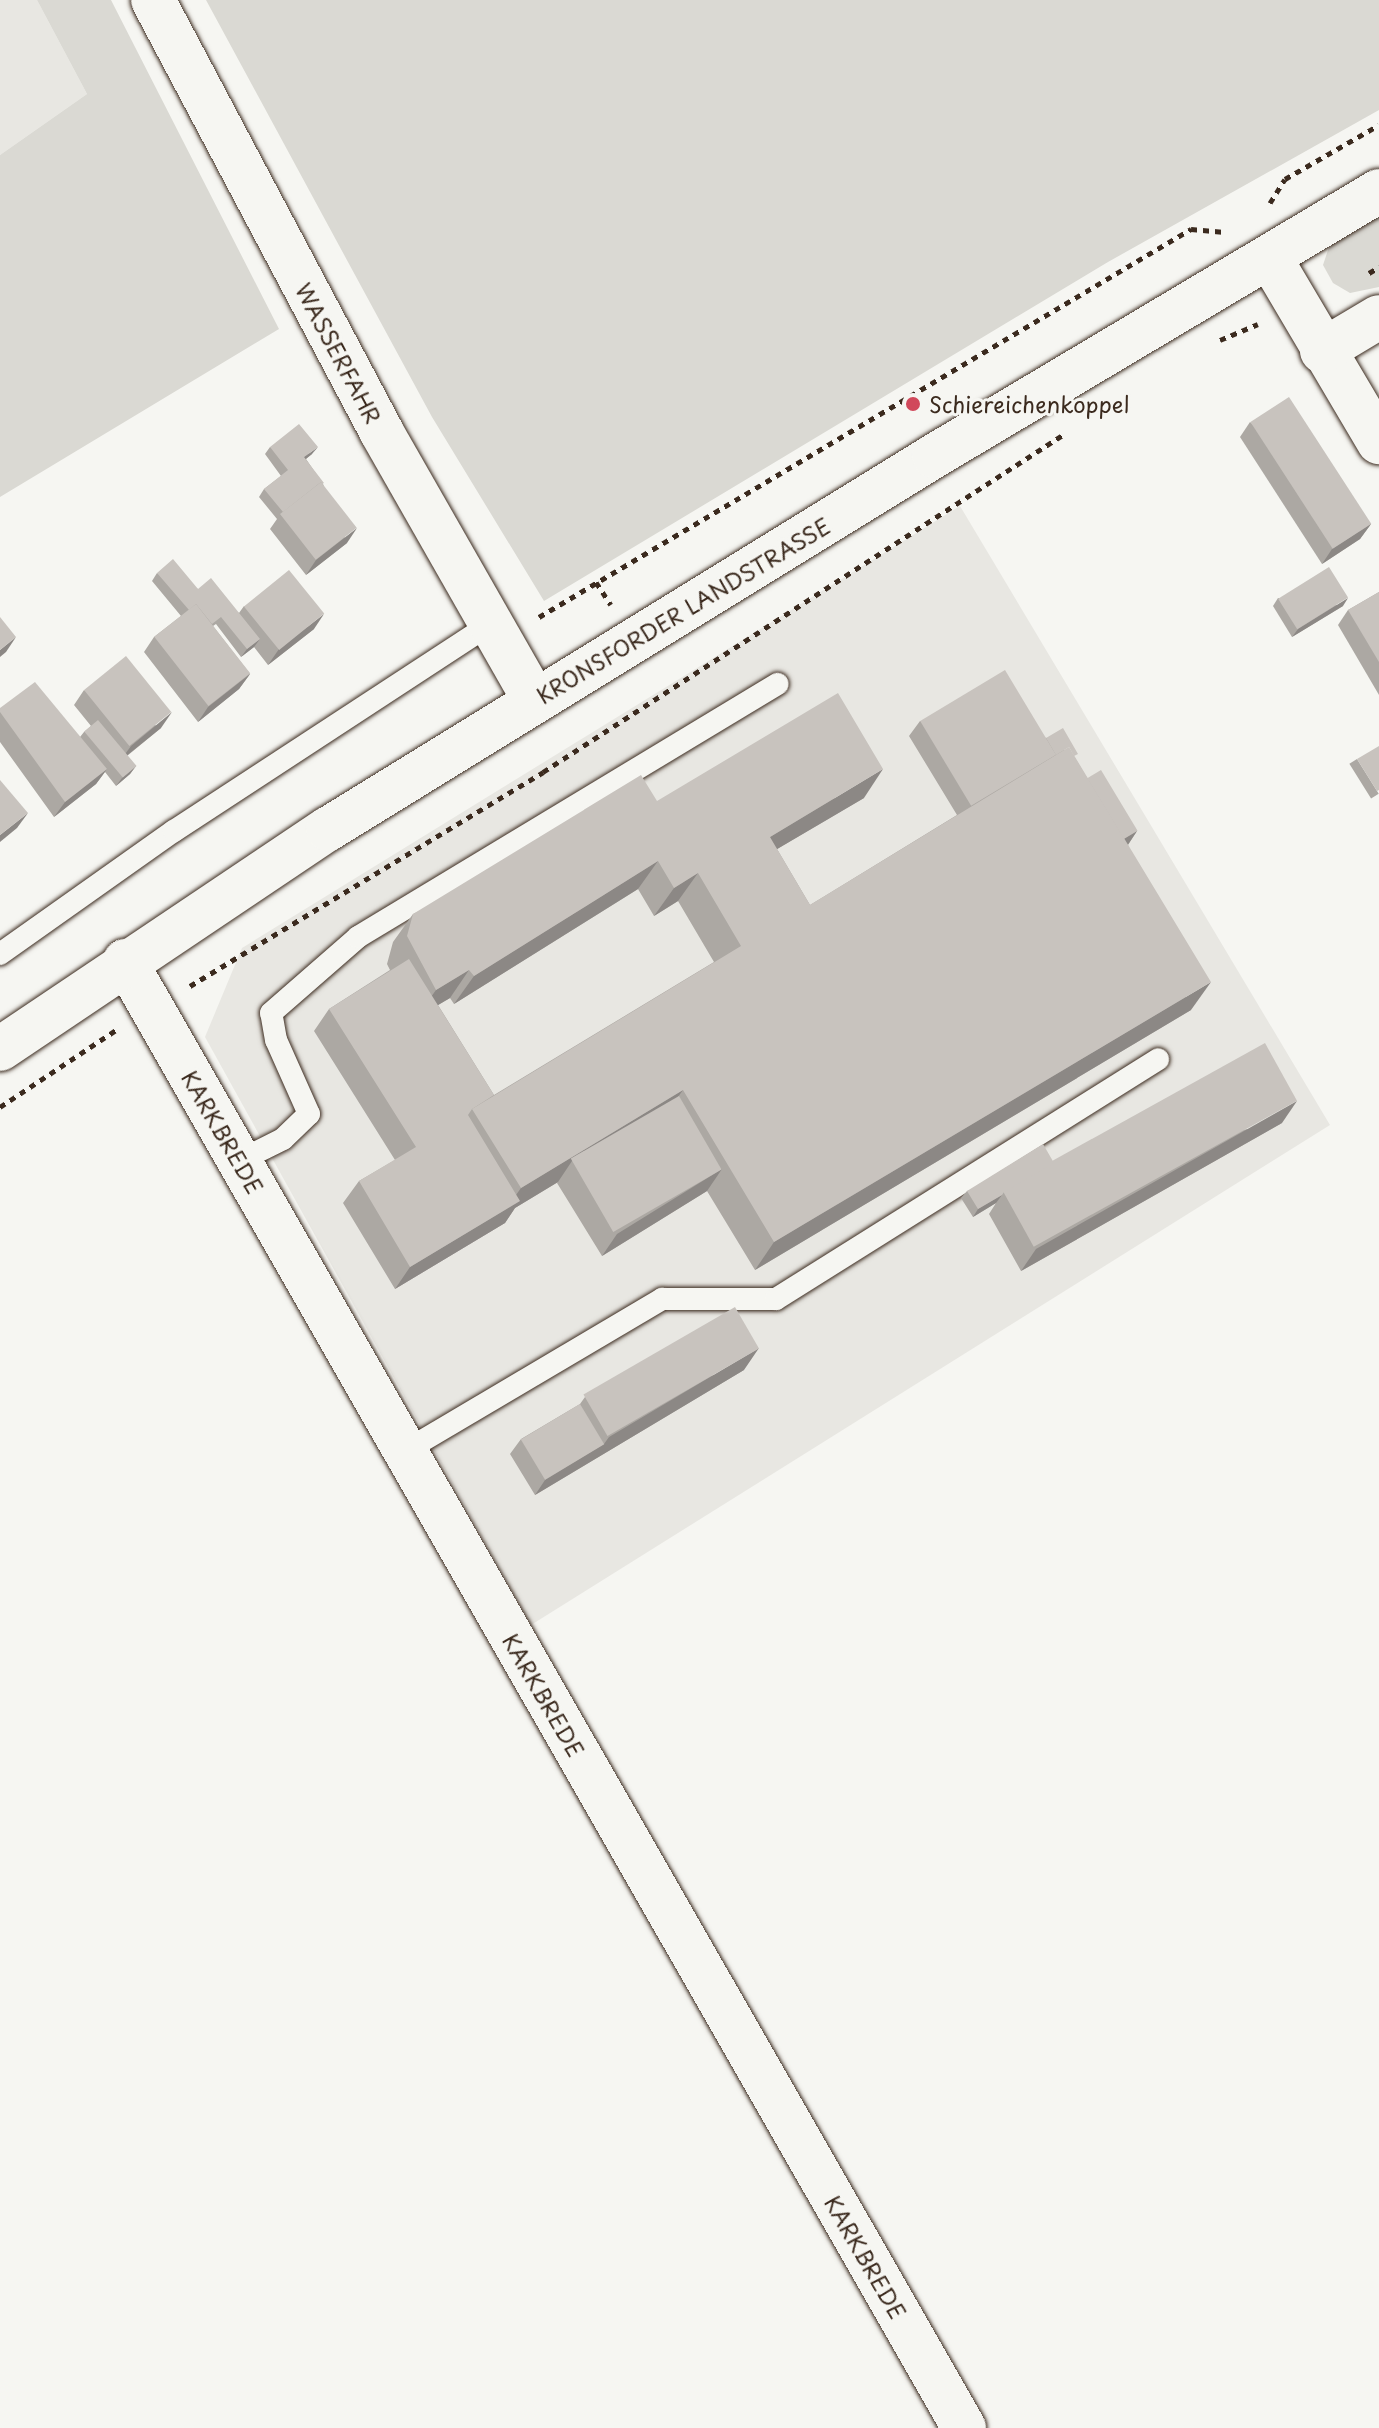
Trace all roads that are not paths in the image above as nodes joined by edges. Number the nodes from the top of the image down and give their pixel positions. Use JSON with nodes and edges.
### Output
{"nodes":[{"id":1,"x":153,"y":0,"type":"edge"},
{"id":2,"x":1379,"y":191,"type":"edge"},
{"id":3,"x":1270,"y":258,"type":"junction"},
{"id":4,"x":1379,"y":317,"type":"edge"},
{"id":5,"x":1322,"y":351,"type":"junction"},
{"id":6,"x":1379,"y":442,"type":"edge"},
{"id":7,"x":508,"y":619,"type":"junction"},
{"id":8,"x":778,"y":684,"type":"dead end"},
{"id":9,"x":535,"y":701,"type":"junction"},
{"id":10,"x":0,"y":954,"type":"edge"},
{"id":11,"x":125,"y":961,"type":"junction"},
{"id":12,"x":0,"y":1049,"type":"edge"},
{"id":13,"x":1158,"y":1059,"type":"dead end"},
{"id":14,"x":239,"y":1161,"type":"junction"},
{"id":15,"x":405,"y":1451,"type":"junction"},
{"id":16,"x":964,"y":2428,"type":"edge"}],
"edges":[{"from":1,"to":7,"type":"street","name":"WASSERFAHR"},
{"from":2,"to":3,"type":"street","name":"KRONSFORDER LANDSTRASSE"},
{"from":3,"to":5,"type":"street"},
{"from":3,"to":9,"type":"street","name":"KRONSFORDER LANDSTRASSE"},
{"from":4,"to":5,"type":"street"},
{"from":5,"to":6,"type":"street"},
{"from":7,"to":9,"type":"street","name":"WASSERFAHR"},
{"from":7,"to":10,"type":"lane"},
{"from":8,"to":14,"type":"lane"},
{"from":9,"to":11,"type":"street","name":"KRONSFORDER LANDSTRASSE"},
{"from":11,"to":12,"type":"street","name":"KRONSFORDER LANDSTRASSE"},
{"from":11,"to":14,"type":"street","name":"KARKBREDE"},
{"from":13,"to":15,"type":"lane"},
{"from":14,"to":15,"type":"street","name":"KARKBREDE"},
{"from":15,"to":16,"type":"street","name":"KARKBREDE"}]}
